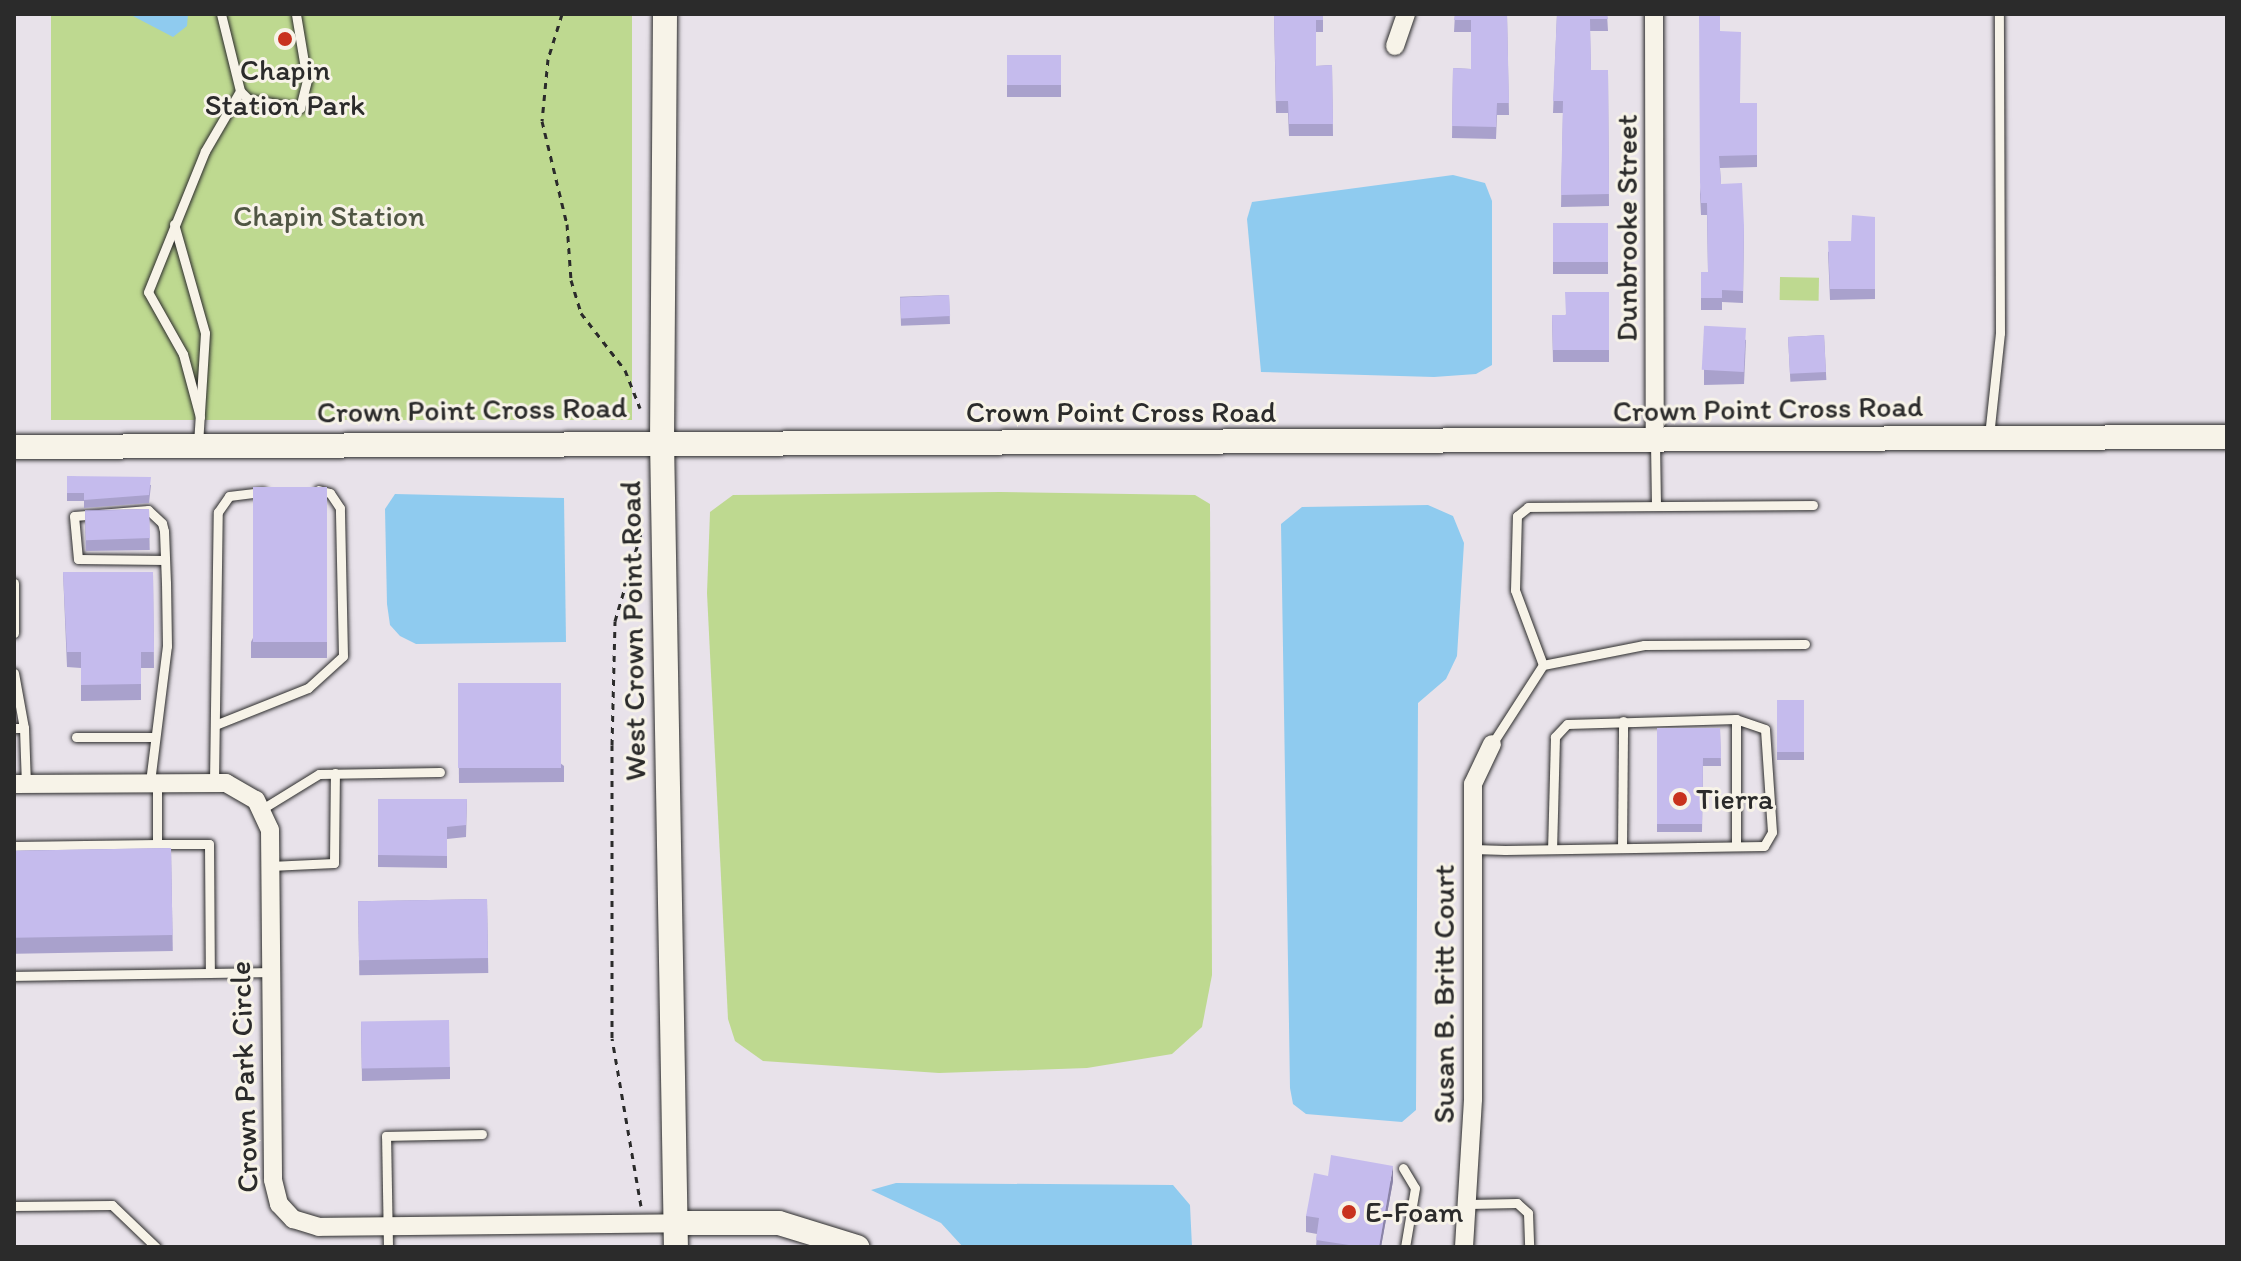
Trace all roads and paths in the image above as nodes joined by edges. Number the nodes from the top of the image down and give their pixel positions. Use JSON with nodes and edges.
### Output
{"nodes":[{"id":1,"x":221,"y":14,"type":"edge"},
{"id":2,"x":296,"y":14,"type":"edge"},
{"id":3,"x":562,"y":14,"type":"edge"},
{"id":4,"x":665,"y":14,"type":"edge"},
{"id":5,"x":1406,"y":14,"type":"edge"},
{"id":6,"x":1654,"y":14,"type":"edge"},
{"id":7,"x":1999,"y":14,"type":"edge"},
{"id":8,"x":1395,"y":46,"type":"dead end"},
{"id":9,"x":240,"y":91,"type":"junction"},
{"id":10,"x":174,"y":224,"type":"junction"},
{"id":11,"x":200,"y":417,"type":"junction"},
{"id":12,"x":641,"y":420,"type":"dead end"},
{"id":13,"x":2227,"y":437,"type":"edge"},
{"id":14,"x":1989,"y":439,"type":"junction"},
{"id":15,"x":662,"y":440,"type":"junction"},
{"id":16,"x":1655,"y":442,"type":"junction"},
{"id":17,"x":198,"y":446,"type":"junction"},
{"id":18,"x":14,"y":447,"type":"edge"},
{"id":19,"x":302,"y":491,"type":"edge"},
{"id":20,"x":275,"y":492,"type":"edge"},
{"id":21,"x":1656,"y":505,"type":"junction"},
{"id":22,"x":1813,"y":505,"type":"dead end"},
{"id":23,"x":643,"y":525,"type":"dead end"},
{"id":24,"x":165,"y":560,"type":"junction"},
{"id":25,"x":14,"y":583,"type":"edge"},
{"id":26,"x":14,"y":633,"type":"edge"},
{"id":27,"x":1805,"y":644,"type":"dead end"},
{"id":28,"x":1543,"y":665,"type":"junction"},
{"id":29,"x":14,"y":673,"type":"edge"},
{"id":30,"x":1736,"y":719,"type":"junction"},
{"id":31,"x":1623,"y":721,"type":"junction"},
{"id":32,"x":215,"y":725,"type":"junction"},
{"id":33,"x":19,"y":728,"type":"edge"},
{"id":34,"x":76,"y":737,"type":"dead end"},
{"id":35,"x":154,"y":737,"type":"junction"},
{"id":36,"x":1492,"y":744,"type":"joint"},
{"id":37,"x":440,"y":772,"type":"dead end"},
{"id":38,"x":335,"y":773,"type":"junction"},
{"id":39,"x":153,"y":782,"type":"junction"},
{"id":40,"x":214,"y":782,"type":"junction"},
{"id":41,"x":20,"y":784,"type":"edge"},
{"id":42,"x":262,"y":809,"type":"junction"},
{"id":43,"x":157,"y":844,"type":"junction"},
{"id":44,"x":14,"y":846,"type":"edge"},
{"id":45,"x":1736,"y":846,"type":"junction"},
{"id":46,"x":1622,"y":848,"type":"junction"},
{"id":47,"x":1473,"y":849,"type":"junction"},
{"id":48,"x":1552,"y":849,"type":"junction"},
{"id":49,"x":270,"y":866,"type":"junction"},
{"id":50,"x":271,"y":972,"type":"junction"},
{"id":51,"x":210,"y":973,"type":"junction"},
{"id":52,"x":14,"y":976,"type":"edge"},
{"id":53,"x":482,"y":1134,"type":"dead end"},
{"id":54,"x":1403,"y":1168,"type":"dead end"},
{"id":55,"x":1469,"y":1204,"type":"junction"},
{"id":56,"x":14,"y":1206,"type":"edge"},
{"id":57,"x":641,"y":1223,"type":"junction"},
{"id":58,"x":388,"y":1226,"type":"junction"},
{"id":59,"x":676,"y":1235,"type":"edge"},
{"id":60,"x":156,"y":1247,"type":"edge"},
{"id":61,"x":388,"y":1247,"type":"edge"},
{"id":62,"x":857,"y":1247,"type":"edge"},
{"id":63,"x":1405,"y":1247,"type":"edge"},
{"id":64,"x":1464,"y":1247,"type":"edge"},
{"id":65,"x":1529,"y":1247,"type":"edge"}],
"edges":[{"from":1,"to":9,"type":"lane"},
{"from":2,"to":9,"type":"lane"},
{"from":3,"to":12,"type":"path"},
{"from":4,"to":15,"type":"street","name":"West Crown Point Road"},
{"from":5,"to":8,"type":"street"},
{"from":6,"to":16,"type":"street","name":"Dunbrooke Street"},
{"from":7,"to":14,"type":"lane"},
{"from":9,"to":10,"type":"lane"},
{"from":10,"to":11,"type":"lane"},
{"from":10,"to":11,"type":"lane"},
{"from":11,"to":17,"type":"lane"},
{"from":13,"to":14,"type":"street","name":"Crown Point Cross Road"},
{"from":14,"to":16,"type":"street","name":"Crown Point Cross Road"},
{"from":15,"to":16,"type":"street","name":"Crown Point Cross Road"},
{"from":15,"to":17,"type":"street","name":"Crown Point Cross Road"},
{"from":15,"to":59,"type":"street","name":"West Crown Point Road"},
{"from":16,"to":21,"type":"lane"},
{"from":17,"to":18,"type":"street","name":"Crown Point Cross Road"},
{"from":19,"to":32,"type":"lane"},
{"from":20,"to":32,"type":"lane"},
{"from":21,"to":22,"type":"lane"},
{"from":21,"to":28,"type":"lane"},
{"from":23,"to":57,"type":"path"},
{"from":24,"to":24,"type":"lane"},
{"from":24,"to":35,"type":"lane"},
{"from":25,"to":26,"type":"lane"},
{"from":27,"to":28,"type":"lane"},
{"from":28,"to":36,"type":"lane"},
{"from":29,"to":33,"type":"lane"},
{"from":30,"to":31,"type":"lane"},
{"from":30,"to":45,"type":"lane"},
{"from":30,"to":45,"type":"lane"},
{"from":31,"to":46,"type":"lane"},
{"from":31,"to":48,"type":"lane"},
{"from":32,"to":40,"type":"lane"},
{"from":33,"to":41,"type":"lane"},
{"from":34,"to":35,"type":"lane"},
{"from":35,"to":39,"type":"lane"},
{"from":36,"to":47,"type":"street","name":"Susan B. Britt Court"},
{"from":37,"to":38,"type":"lane"},
{"from":38,"to":42,"type":"lane"},
{"from":38,"to":49,"type":"lane"},
{"from":39,"to":40,"type":"street"},
{"from":39,"to":41,"type":"street"},
{"from":39,"to":43,"type":"lane"},
{"from":40,"to":42,"type":"street"},
{"from":42,"to":49,"type":"street","name":"Crown Park Circle"},
{"from":43,"to":44,"type":"lane"},
{"from":43,"to":51,"type":"lane"},
{"from":45,"to":46,"type":"lane"},
{"from":46,"to":48,"type":"lane"},
{"from":47,"to":48,"type":"lane"},
{"from":47,"to":55,"type":"street","name":"Susan B. Britt Court"},
{"from":49,"to":50,"type":"street","name":"Crown Park Circle"},
{"from":50,"to":51,"type":"lane"},
{"from":50,"to":58,"type":"street","name":"Crown Park Circle"},
{"from":51,"to":52,"type":"lane"},
{"from":53,"to":58,"type":"lane"},
{"from":54,"to":63,"type":"lane"},
{"from":55,"to":64,"type":"street","name":"Susan B. Britt Court"},
{"from":55,"to":65,"type":"lane"},
{"from":56,"to":60,"type":"lane"},
{"from":57,"to":58,"type":"street","name":"Crown Park Circle"},
{"from":57,"to":59,"type":"street","name":"Crown Park Circle"},
{"from":58,"to":61,"type":"lane"},
{"from":59,"to":62,"type":"street","name":"Crown Park Circle"}]}
